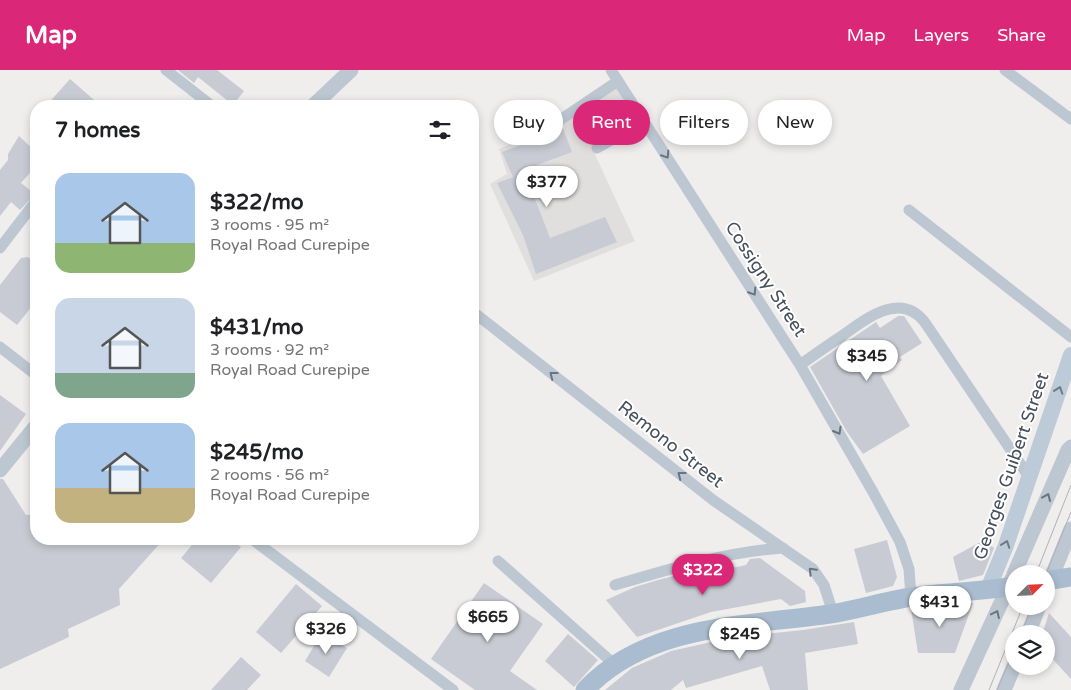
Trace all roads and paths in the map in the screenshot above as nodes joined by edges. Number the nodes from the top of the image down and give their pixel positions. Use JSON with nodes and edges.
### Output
{"nodes":[{"id":1,"x":166,"y":70,"type":"edge"},
{"id":2,"x":350,"y":70,"type":"edge"},
{"id":3,"x":611,"y":70,"type":"edge"},
{"id":4,"x":1005,"y":70,"type":"edge"},
{"id":5,"x":618,"y":81,"type":"junction"},
{"id":6,"x":204,"y":100,"type":"edge"},
{"id":7,"x":319,"y":100,"type":"edge"},
{"id":8,"x":630,"y":100,"type":"edge"},
{"id":9,"x":563,"y":118,"type":"edge"},
{"id":10,"x":1071,"y":119,"type":"edge"},
{"id":11,"x":650,"y":131,"type":"edge"},
{"id":12,"x":602,"y":145,"type":"edge"},
{"id":13,"x":597,"y":148,"type":"dead end"},
{"id":14,"x":30,"y":209,"type":"edge"},
{"id":15,"x":909,"y":210,"type":"dead end"},
{"id":16,"x":0,"y":248,"type":"edge"},
{"id":17,"x":479,"y":317,"type":"edge"},
{"id":18,"x":1071,"y":337,"type":"edge"},
{"id":19,"x":0,"y":347,"type":"edge"},
{"id":20,"x":1071,"y":355,"type":"edge"},
{"id":21,"x":800,"y":365,"type":"junction"},
{"id":22,"x":30,"y":370,"type":"edge"},
{"id":23,"x":30,"y":433,"type":"edge"},
{"id":24,"x":1071,"y":447,"type":"edge"},
{"id":25,"x":0,"y":470,"type":"edge"},
{"id":26,"x":1029,"y":477,"type":"junction"},
{"id":27,"x":1071,"y":529,"type":"edge"},
{"id":28,"x":260,"y":545,"type":"edge"},
{"id":29,"x":782,"y":548,"type":"junction"},
{"id":30,"x":498,"y":561,"type":"dead end"},
{"id":31,"x":1020,"y":565,"type":"edge"},
{"id":32,"x":1055,"y":567,"type":"edge"},
{"id":33,"x":1071,"y":578,"type":"edge"},
{"id":34,"x":1055,"y":582,"type":"edge"},
{"id":35,"x":1005,"y":584,"type":"edge"},
{"id":36,"x":614,"y":585,"type":"dead end"},
{"id":37,"x":988,"y":590,"type":"junction"},
{"id":38,"x":911,"y":597,"type":"junction"},
{"id":39,"x":1005,"y":598,"type":"edge"},
{"id":40,"x":833,"y":613,"type":"junction"},
{"id":41,"x":614,"y":664,"type":"junction"},
{"id":42,"x":1010,"y":675,"type":"edge"},
{"id":43,"x":453,"y":690,"type":"edge"},
{"id":44,"x":585,"y":690,"type":"edge"},
{"id":45,"x":961,"y":690,"type":"edge"},
{"id":46,"x":1004,"y":690,"type":"edge"}],
"edges":[{"from":1,"to":6,"type":"street"},
{"from":2,"to":7,"type":"street"},
{"from":3,"to":5,"type":"street","name":"Cossigny Street"},
{"from":4,"to":10,"type":"street"},
{"from":5,"to":8,"type":"street","name":"Cossigny Street"},
{"from":5,"to":9,"type":"street"},
{"from":11,"to":21,"type":"street","name":"Cossigny Street","one_way":true},
{"from":12,"to":13,"type":"street"},
{"from":14,"to":16,"type":"street"},
{"from":15,"to":18,"type":"street"},
{"from":29,"to":17,"type":"street","name":"Remono Street","one_way":true},
{"from":19,"to":22,"type":"street"},
{"from":26,"to":20,"type":"main road","name":"Georges Guibert Street","one_way":true},
{"from":21,"to":26,"type":"street"},
{"from":21,"to":38,"type":"street","name":"Cossigny Street","one_way":true},
{"from":23,"to":25,"type":"street"},
{"from":31,"to":24,"type":"street","one_way":true},
{"from":37,"to":26,"type":"main road","name":"Georges Guibert Street","one_way":true},
{"from":27,"to":32,"type":"street"},
{"from":28,"to":43,"type":"street"},
{"from":29,"to":36,"type":"street"},
{"from":40,"to":29,"type":"street","name":"Remono Street","one_way":true},
{"from":30,"to":41,"type":"street"},
{"from":33,"to":34,"type":"main road"},
{"from":35,"to":37,"type":"main road"},
{"from":37,"to":38,"type":"main road"},
{"from":38,"to":40,"type":"main road"},
{"from":45,"to":39,"type":"street","one_way":true},
{"from":40,"to":41,"type":"main road"},
{"from":41,"to":44,"type":"main road"},
{"from":42,"to":46,"type":"street"}]}
